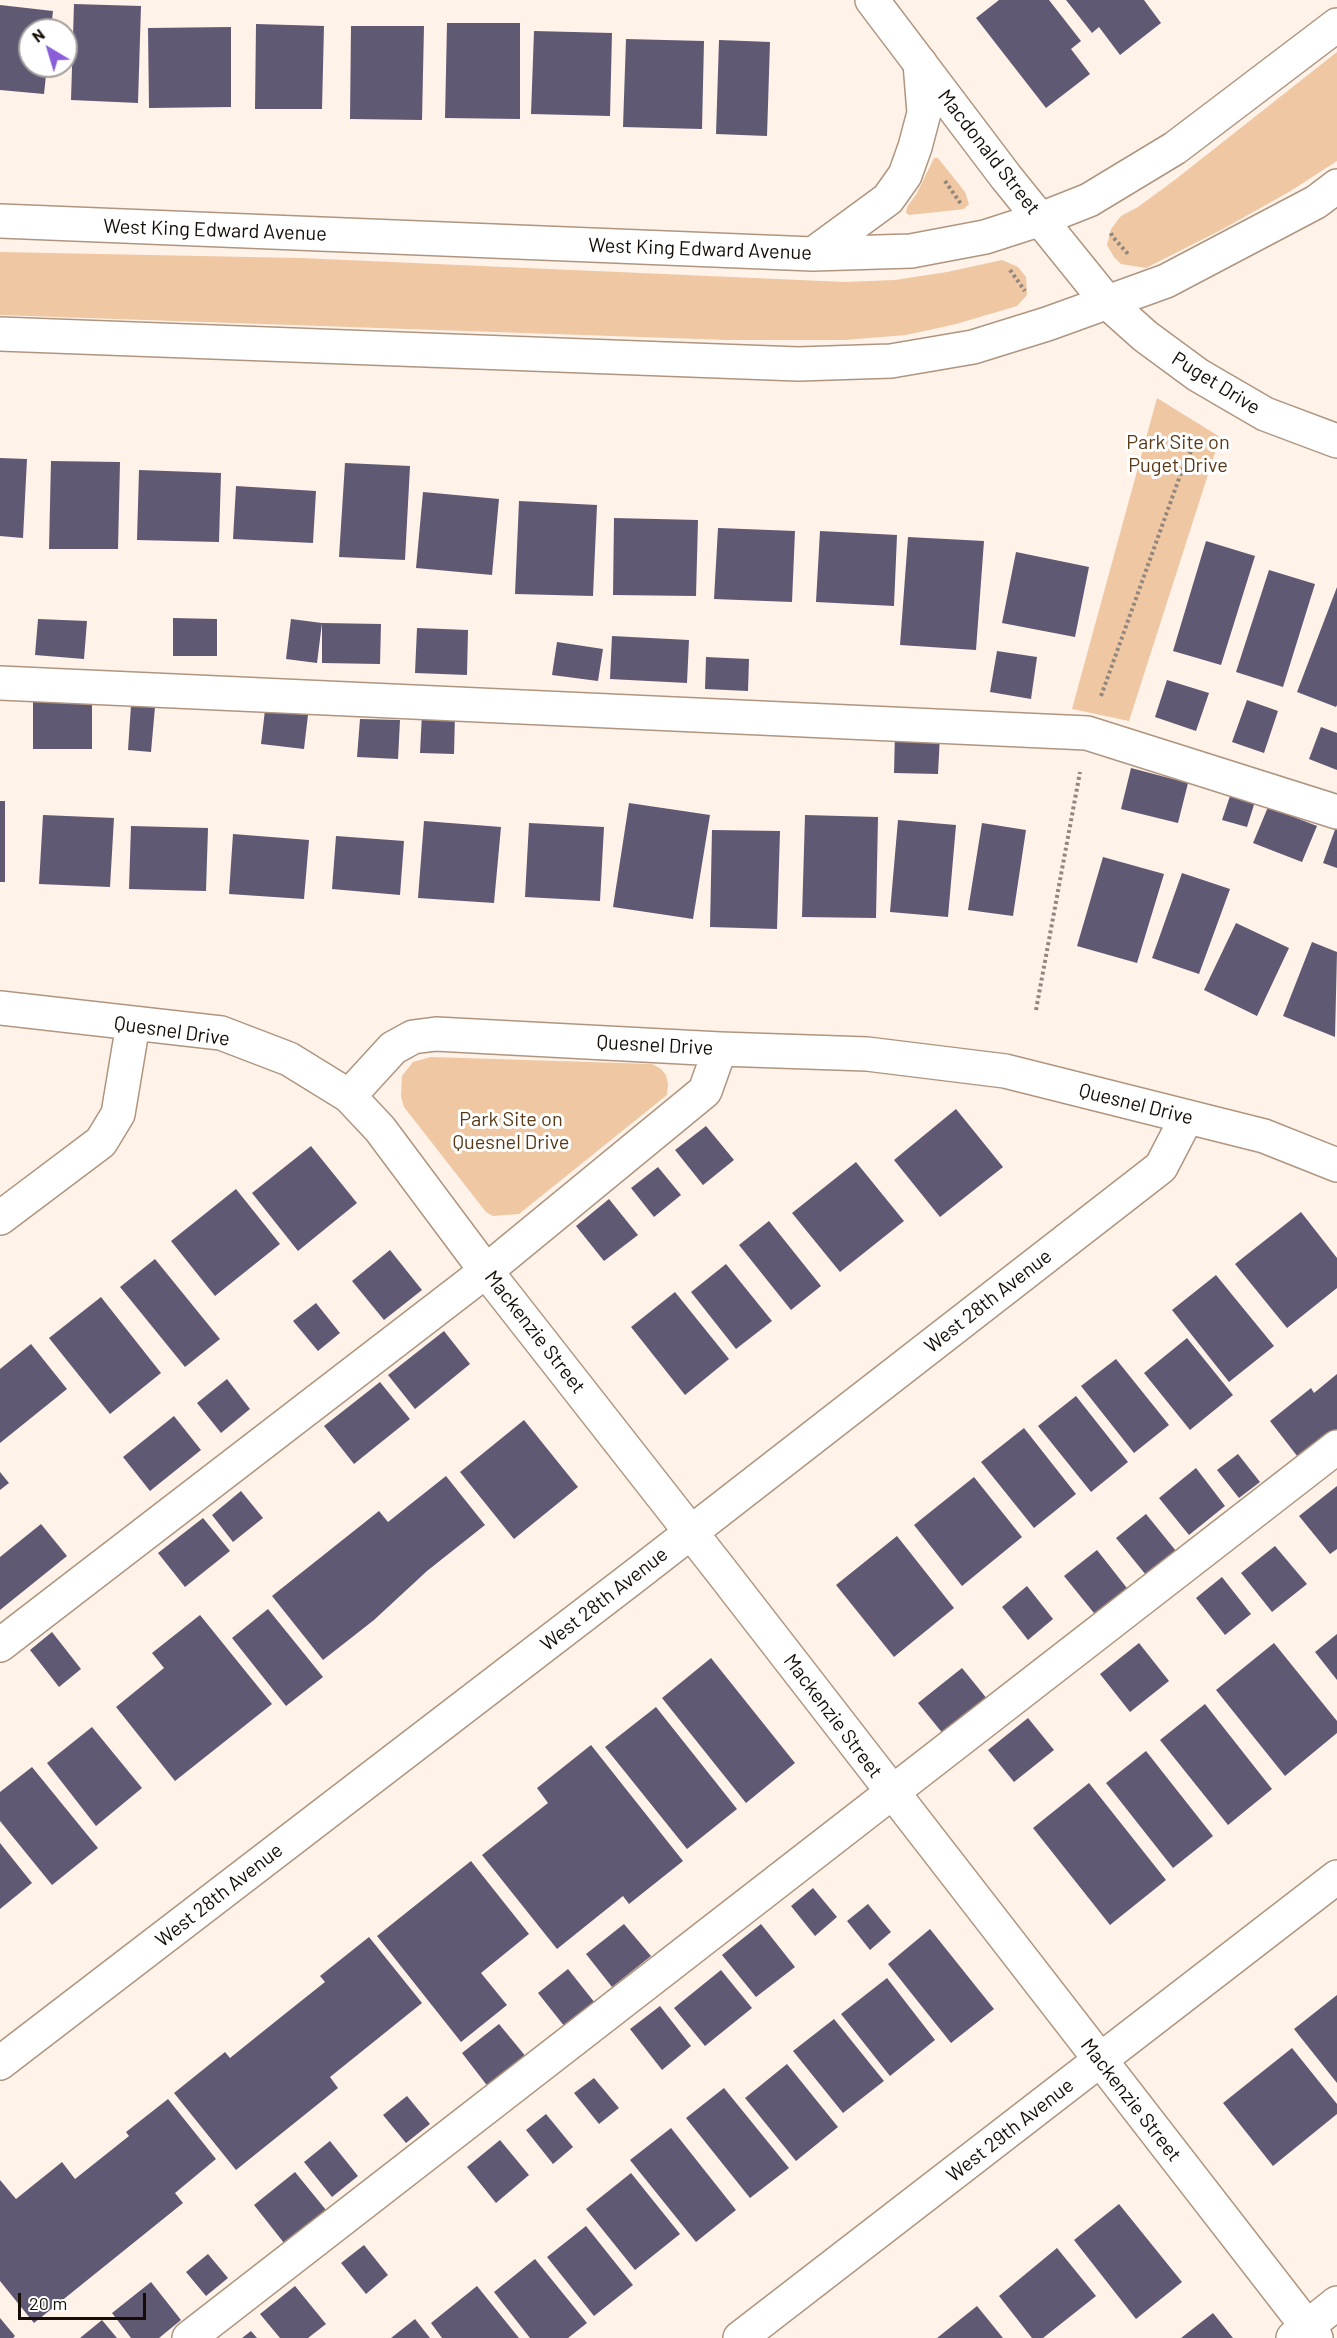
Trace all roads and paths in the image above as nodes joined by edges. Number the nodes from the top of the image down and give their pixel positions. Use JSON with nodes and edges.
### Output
{"nodes":[{"id":1,"x":872,"y":0,"type":"edge"},
{"id":2,"x":1337,"y":25,"type":"edge"},
{"id":3,"x":920,"y":63,"type":"junction"},
{"id":4,"x":943,"y":178,"type":"dead end"},
{"id":5,"x":1337,"y":186,"type":"edge"},
{"id":6,"x":965,"y":192,"type":"dead end"},
{"id":7,"x":955,"y":193,"type":"junction"},
{"id":8,"x":964,"y":209,"type":"dead end"},
{"id":9,"x":1041,"y":219,"type":"junction"},
{"id":10,"x":0,"y":221,"type":"edge"},
{"id":11,"x":1111,"y":229,"type":"dead end"},
{"id":12,"x":813,"y":254,"type":"junction"},
{"id":13,"x":1130,"y":256,"type":"dead end"},
{"id":14,"x":1008,"y":267,"type":"dead end"},
{"id":15,"x":1027,"y":295,"type":"dead end"},
{"id":16,"x":1107,"y":302,"type":"junction"},
{"id":17,"x":0,"y":334,"type":"edge"},
{"id":18,"x":1197,"y":438,"type":"dead end"},
{"id":19,"x":1337,"y":441,"type":"edge"},
{"id":20,"x":1181,"y":473,"type":"dead end"},
{"id":21,"x":0,"y":683,"type":"edge"},
{"id":22,"x":1337,"y":812,"type":"edge"},
{"id":23,"x":1047,"y":950,"type":"dead end"},
{"id":24,"x":0,"y":1008,"type":"edge"},
{"id":25,"x":1036,"y":1010,"type":"dead end"},
{"id":26,"x":133,"y":1024,"type":"junction"},
{"id":27,"x":720,"y":1049,"type":"junction"},
{"id":28,"x":349,"y":1096,"type":"junction"},
{"id":29,"x":1187,"y":1117,"type":"junction"},
{"id":30,"x":1337,"y":1165,"type":"edge"},
{"id":31,"x":0,"y":1218,"type":"edge"},
{"id":32,"x":486,"y":1271,"type":"junction"},
{"id":33,"x":1337,"y":1447,"type":"edge"},
{"id":34,"x":691,"y":1532,"type":"junction"},
{"id":35,"x":0,"y":1645,"type":"edge"},
{"id":36,"x":891,"y":1792,"type":"junction"},
{"id":37,"x":1337,"y":1877,"type":"edge"},
{"id":38,"x":1100,"y":2061,"type":"junction"},
{"id":39,"x":0,"y":2063,"type":"edge"},
{"id":40,"x":1337,"y":2303,"type":"edge"},
{"id":41,"x":1305,"y":2334,"type":"edge"},
{"id":42,"x":189,"y":2338,"type":"edge"},
{"id":43,"x":740,"y":2338,"type":"edge"}],
"edges":[{"from":1,"to":3,"type":"street","name":"Macdonald Street"},
{"from":2,"to":9,"type":"street","name":"West King Edward Avenue"},
{"from":3,"to":9,"type":"street","name":"Macdonald Street"},
{"from":3,"to":12,"type":"street"},
{"from":4,"to":7,"type":"path"},
{"from":5,"to":16,"type":"street"},
{"from":6,"to":7,"type":"path"},
{"from":7,"to":8,"type":"path"},
{"from":9,"to":12,"type":"street","name":"West King Edward Avenue"},
{"from":9,"to":16,"type":"street","name":"Macdonald Street"},
{"from":10,"to":12,"type":"street","name":"West King Edward Avenue"},
{"from":11,"to":13,"type":"path"},
{"from":14,"to":15,"type":"path"},
{"from":16,"to":17,"type":"street"},
{"from":16,"to":19,"type":"street","name":"Puget Drive"},
{"from":18,"to":20,"type":"path"},
{"from":21,"to":22,"type":"street"},
{"from":23,"to":25,"type":"path"},
{"from":24,"to":26,"type":"street","name":"Quesnel Drive"},
{"from":26,"to":28,"type":"street","name":"Quesnel Drive"},
{"from":26,"to":31,"type":"street"},
{"from":27,"to":28,"type":"street","name":"Quesnel Drive"},
{"from":27,"to":29,"type":"street","name":"Quesnel Drive"},
{"from":27,"to":32,"type":"street"},
{"from":28,"to":32,"type":"street","name":"Mackenzie Street"},
{"from":29,"to":30,"type":"street","name":"Quesnel Drive"},
{"from":29,"to":34,"type":"street","name":"West 28th Avenue"},
{"from":32,"to":34,"type":"street","name":"Mackenzie Street"},
{"from":32,"to":35,"type":"street"},
{"from":33,"to":36,"type":"street"},
{"from":34,"to":36,"type":"street","name":"Mackenzie Street"},
{"from":34,"to":39,"type":"street","name":"West 28th Avenue"},
{"from":36,"to":38,"type":"street","name":"Mackenzie Street"},
{"from":36,"to":42,"type":"street"},
{"from":37,"to":38,"type":"street","name":"West 29th Avenue"},
{"from":38,"to":41,"type":"street","name":"Mackenzie Street"},
{"from":38,"to":43,"type":"street","name":"West 29th Avenue"},
{"from":40,"to":41,"type":"street"}]}
